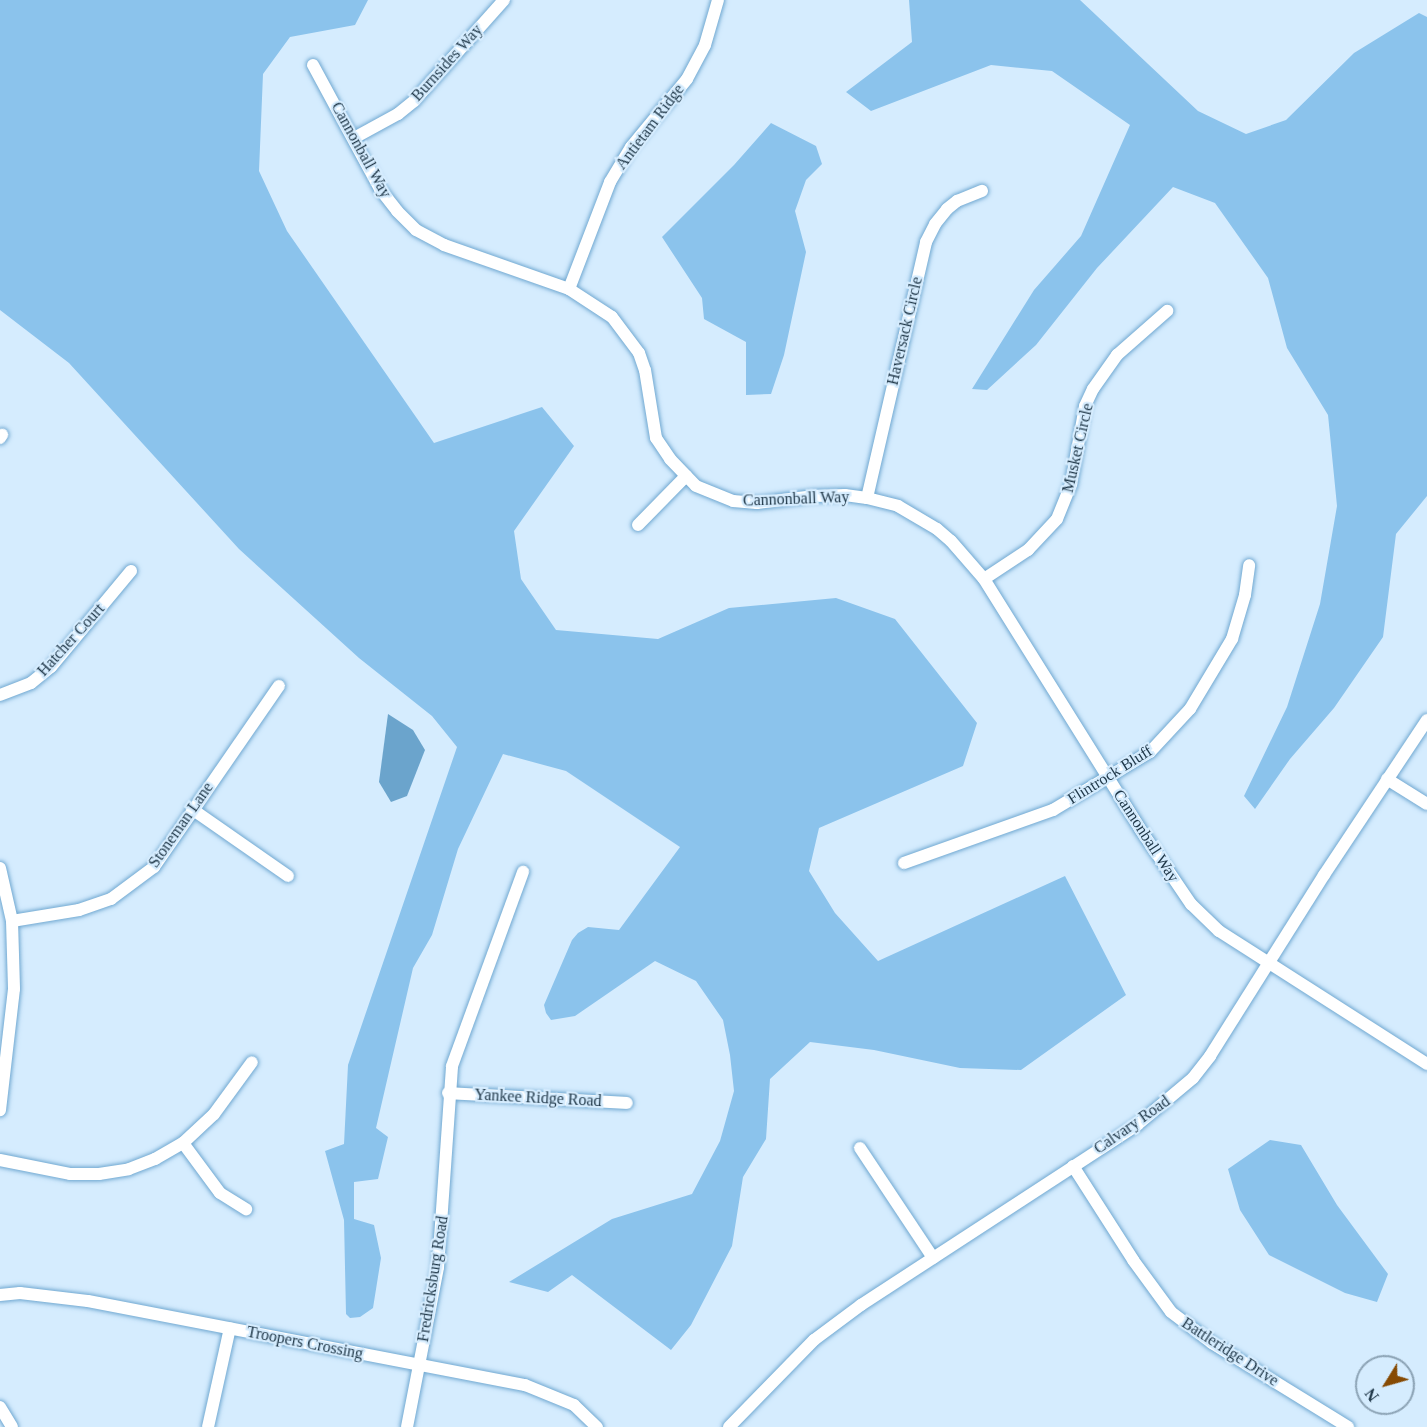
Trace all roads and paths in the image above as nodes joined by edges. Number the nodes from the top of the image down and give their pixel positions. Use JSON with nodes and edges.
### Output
{"nodes":[{"id":1,"x":504,"y":0,"type":"edge"},
{"id":2,"x":718,"y":0,"type":"edge"},
{"id":3,"x":313,"y":65,"type":"dead end"},
{"id":4,"x":354,"y":138,"type":"junction"},
{"id":5,"x":982,"y":191,"type":"dead end"},
{"id":6,"x":569,"y":289,"type":"junction"},
{"id":7,"x":1167,"y":311,"type":"dead end"},
{"id":8,"x":686,"y":476,"type":"junction"},
{"id":9,"x":867,"y":498,"type":"junction"},
{"id":10,"x":638,"y":525,"type":"dead end"},
{"id":11,"x":1249,"y":565,"type":"dead end"},
{"id":12,"x":131,"y":571,"type":"dead end"},
{"id":13,"x":984,"y":579,"type":"junction"},
{"id":14,"x":279,"y":686,"type":"dead end"},
{"id":15,"x":0,"y":695,"type":"edge"},
{"id":16,"x":1427,"y":720,"type":"edge"},
{"id":17,"x":1108,"y":777,"type":"junction"},
{"id":18,"x":1387,"y":779,"type":"junction"},
{"id":19,"x":1427,"y":804,"type":"edge"},
{"id":20,"x":192,"y":809,"type":"junction"},
{"id":21,"x":904,"y":863,"type":"dead end"},
{"id":22,"x":0,"y":867,"type":"edge"},
{"id":23,"x":523,"y":872,"type":"dead end"},
{"id":24,"x":288,"y":876,"type":"dead end"},
{"id":25,"x":12,"y":921,"type":"junction"},
{"id":26,"x":1268,"y":963,"type":"junction"},
{"id":27,"x":4,"y":1045,"type":"edge"},
{"id":28,"x":252,"y":1062,"type":"dead end"},
{"id":29,"x":1427,"y":1064,"type":"edge"},
{"id":30,"x":448,"y":1093,"type":"junction"},
{"id":31,"x":627,"y":1103,"type":"dead end"},
{"id":32,"x":0,"y":1110,"type":"edge"},
{"id":33,"x":183,"y":1143,"type":"junction"},
{"id":34,"x":860,"y":1148,"type":"dead end"},
{"id":35,"x":0,"y":1160,"type":"edge"},
{"id":36,"x":1073,"y":1166,"type":"junction"},
{"id":37,"x":246,"y":1209,"type":"dead end"},
{"id":38,"x":933,"y":1258,"type":"junction"},
{"id":39,"x":0,"y":1295,"type":"edge"},
{"id":40,"x":230,"y":1328,"type":"junction"},
{"id":41,"x":419,"y":1365,"type":"junction"},
{"id":42,"x":0,"y":1407,"type":"edge"},
{"id":43,"x":12,"y":1427,"type":"edge"},
{"id":44,"x":208,"y":1427,"type":"edge"},
{"id":45,"x":407,"y":1427,"type":"edge"},
{"id":46,"x":597,"y":1427,"type":"edge"},
{"id":47,"x":729,"y":1427,"type":"edge"},
{"id":48,"x":1348,"y":1427,"type":"edge"}],
"edges":[{"from":1,"to":4,"type":"street","name":"Burnsides Way"},
{"from":2,"to":6,"type":"street","name":"Antietam Ridge"},
{"from":3,"to":4,"type":"street","name":"Cannonball Way"},
{"from":4,"to":6,"type":"street","name":"Cannonball Way"},
{"from":5,"to":9,"type":"street","name":"Haversack Circle"},
{"from":6,"to":8,"type":"street","name":"Cannonball Way"},
{"from":7,"to":13,"type":"street","name":"Musket Circle"},
{"from":8,"to":9,"type":"street","name":"Cannonball Way"},
{"from":8,"to":10,"type":"street"},
{"from":9,"to":13,"type":"street","name":"Cannonball Way"},
{"from":11,"to":17,"type":"street","name":"Flintrock Bluff"},
{"from":12,"to":15,"type":"street","name":"Hatcher Court"},
{"from":13,"to":17,"type":"street","name":"Cannonball Way"},
{"from":14,"to":20,"type":"street","name":"Stoneman Lane"},
{"from":16,"to":18,"type":"street","name":"Calvary Road"},
{"from":17,"to":21,"type":"street","name":"Flintrock Bluff"},
{"from":17,"to":26,"type":"street","name":"Cannonball Way"},
{"from":18,"to":19,"type":"street"},
{"from":18,"to":26,"type":"street","name":"Calvary Road"},
{"from":20,"to":24,"type":"street"},
{"from":20,"to":25,"type":"street","name":"Stoneman Lane"},
{"from":22,"to":25,"type":"street"},
{"from":23,"to":30,"type":"street","name":"Fredricksburg Road"},
{"from":25,"to":27,"type":"street"},
{"from":26,"to":29,"type":"street","name":"Cannonball Way"},
{"from":26,"to":36,"type":"street","name":"Calvary Road"},
{"from":27,"to":32,"type":"street"},
{"from":28,"to":33,"type":"street"},
{"from":30,"to":31,"type":"street","name":"Yankee Ridge Road"},
{"from":30,"to":41,"type":"street","name":"Fredricksburg Road"},
{"from":33,"to":35,"type":"street"},
{"from":33,"to":37,"type":"street"},
{"from":34,"to":38,"type":"street"},
{"from":36,"to":38,"type":"street","name":"Calvary Road"},
{"from":36,"to":48,"type":"street","name":"Battleridge Drive"},
{"from":38,"to":47,"type":"street","name":"Calvary Road"},
{"from":39,"to":40,"type":"street","name":"Troopers Crossing"},
{"from":40,"to":41,"type":"street","name":"Troopers Crossing"},
{"from":40,"to":44,"type":"street"},
{"from":41,"to":45,"type":"street","name":"Fredricksburg Road"},
{"from":41,"to":46,"type":"street","name":"Troopers Crossing"},
{"from":42,"to":43,"type":"street"}]}
